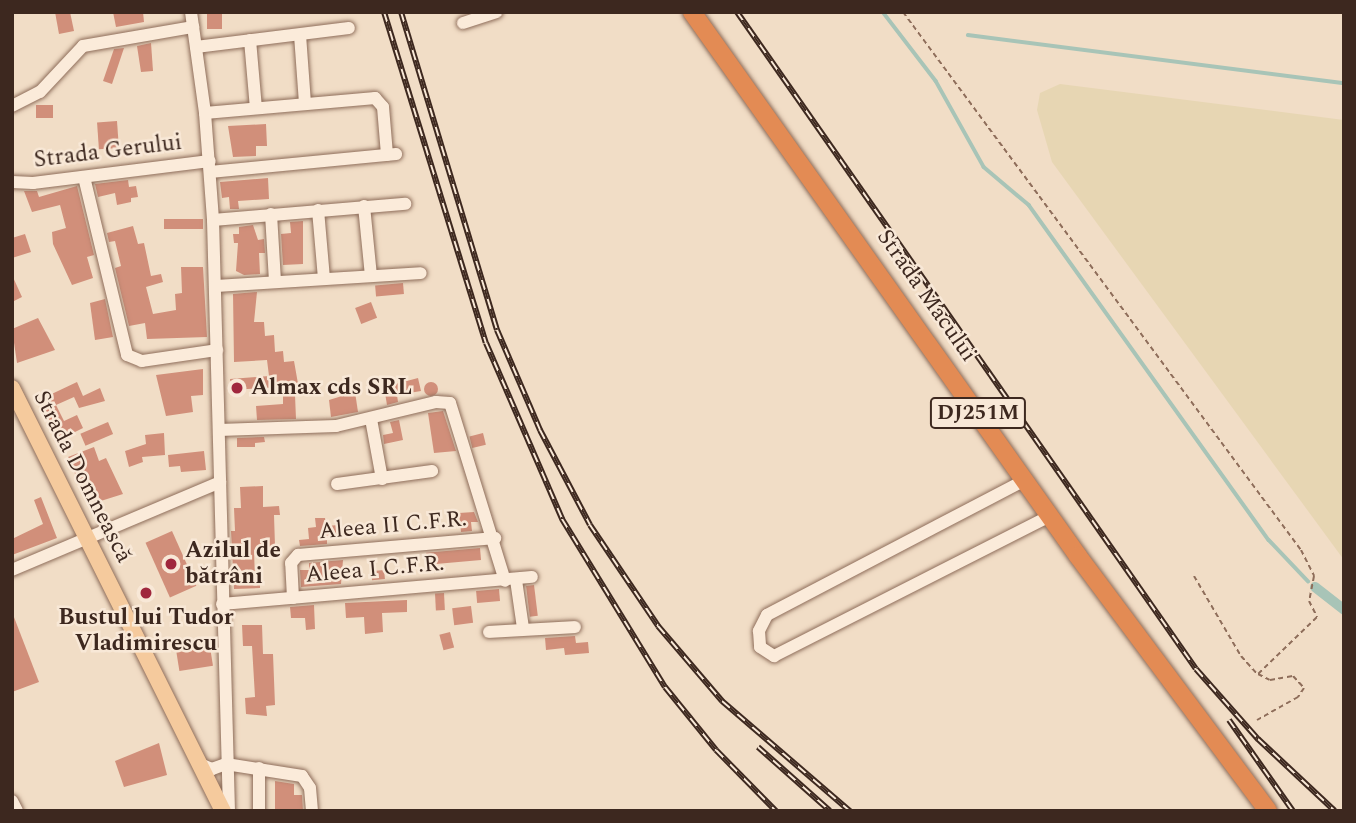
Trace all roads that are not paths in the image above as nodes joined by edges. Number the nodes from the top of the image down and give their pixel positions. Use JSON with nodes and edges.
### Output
{"nodes":[{"id":1,"x":191,"y":12,"type":"edge"},
{"id":2,"x":496,"y":12,"type":"edge"},
{"id":3,"x":692,"y":12,"type":"edge"},
{"id":4,"x":463,"y":23,"type":"dead end"},
{"id":5,"x":193,"y":27,"type":"junction"},
{"id":6,"x":349,"y":28,"type":"dead end"},
{"id":7,"x":300,"y":35,"type":"junction"},
{"id":8,"x":250,"y":40,"type":"junction"},
{"id":9,"x":196,"y":47,"type":"junction"},
{"id":10,"x":305,"y":103,"type":"junction"},
{"id":11,"x":12,"y":106,"type":"edge"},
{"id":12,"x":256,"y":108,"type":"junction"},
{"id":13,"x":205,"y":113,"type":"junction"},
{"id":14,"x":210,"y":166,"type":"junction"},
{"id":15,"x":84,"y":177,"type":"junction"},
{"id":16,"x":12,"y":182,"type":"edge"},
{"id":17,"x":405,"y":204,"type":"dead end"},
{"id":18,"x":364,"y":206,"type":"junction"},
{"id":19,"x":318,"y":210,"type":"junction"},
{"id":20,"x":271,"y":214,"type":"junction"},
{"id":21,"x":213,"y":220,"type":"junction"},
{"id":22,"x":421,"y":273,"type":"dead end"},
{"id":23,"x":370,"y":276,"type":"junction"},
{"id":24,"x":324,"y":279,"type":"junction"},
{"id":25,"x":275,"y":282,"type":"junction"},
{"id":26,"x":216,"y":286,"type":"junction"},
{"id":27,"x":217,"y":350,"type":"junction"},
{"id":28,"x":12,"y":388,"type":"edge"},
{"id":29,"x":371,"y":419,"type":"junction"},
{"id":30,"x":219,"y":430,"type":"junction"},
{"id":31,"x":432,"y":471,"type":"dead end"},
{"id":32,"x":382,"y":479,"type":"junction"},
{"id":33,"x":1025,"y":480,"type":"junction"},
{"id":34,"x":220,"y":482,"type":"junction"},
{"id":35,"x":337,"y":484,"type":"dead end"},
{"id":36,"x":1050,"y":516,"type":"junction"},
{"id":37,"x":86,"y":538,"type":"junction"},
{"id":38,"x":495,"y":538,"type":"junction"},
{"id":39,"x":12,"y":570,"type":"edge"},
{"id":40,"x":532,"y":577,"type":"dead end"},
{"id":41,"x":510,"y":580,"type":"junction"},
{"id":42,"x":293,"y":598,"type":"junction"},
{"id":43,"x":222,"y":604,"type":"junction"},
{"id":44,"x":575,"y":627,"type":"dead end"},
{"id":45,"x":523,"y":628,"type":"junction"},
{"id":46,"x":489,"y":632,"type":"dead end"},
{"id":47,"x":200,"y":764,"type":"junction"},
{"id":48,"x":226,"y":764,"type":"junction"},
{"id":49,"x":260,"y":768,"type":"junction"},
{"id":50,"x":12,"y":801,"type":"edge"},
{"id":51,"x":16,"y":811,"type":"edge"},
{"id":52,"x":226,"y":811,"type":"edge"},
{"id":53,"x":259,"y":811,"type":"edge"},
{"id":54,"x":312,"y":811,"type":"edge"},
{"id":55,"x":1268,"y":811,"type":"edge"}],
"edges":[{"from":1,"to":5,"type":"street"},
{"from":2,"to":4,"type":"street"},
{"from":3,"to":33,"type":"highway","name":"Strada Macului","number":"DJ251M"},
{"from":5,"to":9,"type":"street"},
{"from":5,"to":11,"type":"street"},
{"from":6,"to":7,"type":"street"},
{"from":7,"to":8,"type":"street"},
{"from":7,"to":10,"type":"street"},
{"from":8,"to":9,"type":"street"},
{"from":8,"to":12,"type":"street"},
{"from":9,"to":13,"type":"street"},
{"from":10,"to":12,"type":"street"},
{"from":10,"to":14,"type":"street","name":"Strada Gerului"},
{"from":12,"to":13,"type":"street"},
{"from":13,"to":14,"type":"street"},
{"from":14,"to":15,"type":"street","name":"Strada Gerului"},
{"from":14,"to":21,"type":"street"},
{"from":15,"to":16,"type":"street","name":"Strada Gerului"},
{"from":15,"to":27,"type":"street"},
{"from":17,"to":18,"type":"street"},
{"from":18,"to":19,"type":"street"},
{"from":18,"to":23,"type":"street"},
{"from":19,"to":20,"type":"street"},
{"from":19,"to":24,"type":"street"},
{"from":20,"to":21,"type":"street"},
{"from":20,"to":25,"type":"street"},
{"from":21,"to":26,"type":"street"},
{"from":22,"to":23,"type":"street"},
{"from":23,"to":24,"type":"street"},
{"from":24,"to":25,"type":"street"},
{"from":25,"to":26,"type":"street"},
{"from":26,"to":27,"type":"street"},
{"from":27,"to":30,"type":"street"},
{"from":28,"to":37,"type":"main road","name":"Strada Domnească"},
{"from":29,"to":30,"type":"street"},
{"from":29,"to":32,"type":"street"},
{"from":29,"to":38,"type":"street"},
{"from":30,"to":34,"type":"street"},
{"from":31,"to":32,"type":"street"},
{"from":32,"to":35,"type":"street"},
{"from":33,"to":36,"type":"highway","name":"Strada Macului","number":"DJ251M"},
{"from":33,"to":36,"type":"street"},
{"from":34,"to":37,"type":"street"},
{"from":34,"to":43,"type":"street"},
{"from":36,"to":55,"type":"highway","name":"Strada Macului","number":"DJ251M"},
{"from":37,"to":39,"type":"street"},
{"from":37,"to":47,"type":"main road","name":"Strada Domnească"},
{"from":38,"to":41,"type":"street"},
{"from":38,"to":42,"type":"street","name":"Aleea II C.F.R."},
{"from":40,"to":41,"type":"street","name":"Aleea I C.F.R."},
{"from":41,"to":42,"type":"street","name":"Aleea I C.F.R."},
{"from":41,"to":45,"type":"street"},
{"from":42,"to":43,"type":"street","name":"Aleea I C.F.R."},
{"from":43,"to":48,"type":"street"},
{"from":44,"to":45,"type":"street"},
{"from":45,"to":46,"type":"street"},
{"from":47,"to":48,"type":"street"},
{"from":47,"to":52,"type":"main road","name":"Strada Domnească"},
{"from":48,"to":49,"type":"street"},
{"from":48,"to":52,"type":"street"},
{"from":49,"to":53,"type":"street"},
{"from":49,"to":54,"type":"street"},
{"from":50,"to":51,"type":"street"}]}
